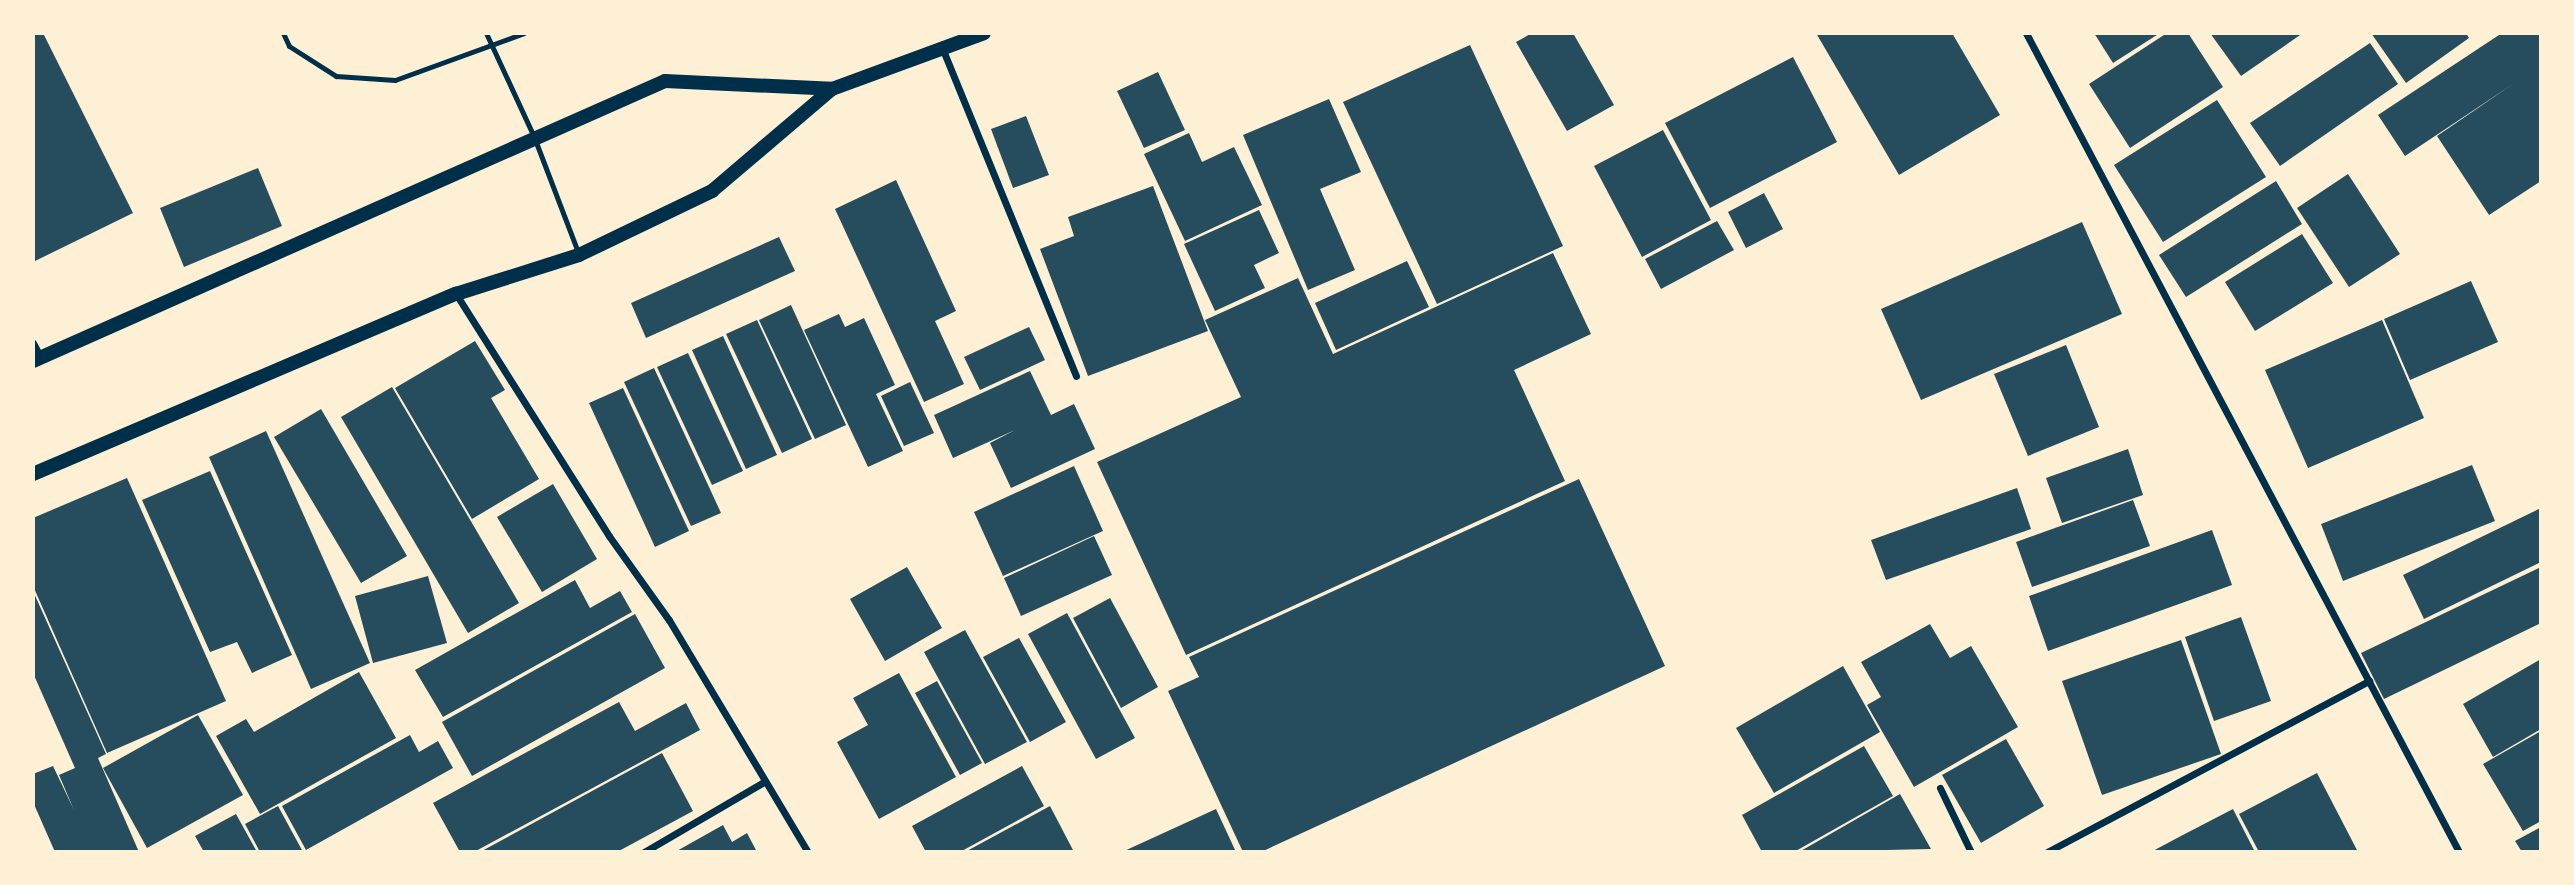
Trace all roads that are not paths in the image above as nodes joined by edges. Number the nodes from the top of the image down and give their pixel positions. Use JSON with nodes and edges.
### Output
{"nodes":[{"id":1,"x":283,"y":33,"type":"edge"},
{"id":2,"x":486,"y":33,"type":"edge"},
{"id":3,"x":524,"y":33,"type":"edge"},
{"id":4,"x":984,"y":33,"type":"edge"},
{"id":5,"x":2026,"y":33,"type":"edge"},
{"id":6,"x":492,"y":46,"type":"junction"},
{"id":7,"x":943,"y":50,"type":"junction"},
{"id":8,"x":832,"y":89,"type":"junction"},
{"id":9,"x":534,"y":137,"type":"junction"},
{"id":10,"x":579,"y":255,"type":"junction"},
{"id":11,"x":456,"y":293,"type":"junction"},
{"id":12,"x":33,"y":343,"type":"edge"},
{"id":13,"x":37,"y":360,"type":"edge"},
{"id":14,"x":1076,"y":376,"type":"dead end"},
{"id":15,"x":33,"y":474,"type":"edge"},
{"id":16,"x":2368,"y":681,"type":"junction"},
{"id":17,"x":764,"y":782,"type":"junction"},
{"id":18,"x":1940,"y":788,"type":"dead end"},
{"id":19,"x":644,"y":852,"type":"edge"},
{"id":20,"x":808,"y":852,"type":"edge"},
{"id":21,"x":1971,"y":852,"type":"edge"},
{"id":22,"x":2047,"y":852,"type":"edge"},
{"id":23,"x":2459,"y":852,"type":"edge"}],
"edges":[{"from":1,"to":6,"type":"lane"},
{"from":2,"to":6,"type":"lane"},
{"from":3,"to":6,"type":"lane"},
{"from":4,"to":7,"type":"main road"},
{"from":5,"to":16,"type":"street"},
{"from":6,"to":9,"type":"lane"},
{"from":7,"to":8,"type":"main road"},
{"from":7,"to":14,"type":"street"},
{"from":8,"to":9,"type":"main road"},
{"from":8,"to":10,"type":"main road"},
{"from":9,"to":10,"type":"lane"},
{"from":9,"to":13,"type":"main road"},
{"from":10,"to":11,"type":"main road"},
{"from":11,"to":15,"type":"main road"},
{"from":11,"to":17,"type":"street"},
{"from":12,"to":13,"type":"street"},
{"from":16,"to":22,"type":"street"},
{"from":16,"to":23,"type":"street"},
{"from":17,"to":19,"type":"street"},
{"from":17,"to":20,"type":"street"},
{"from":18,"to":21,"type":"street"}]}
